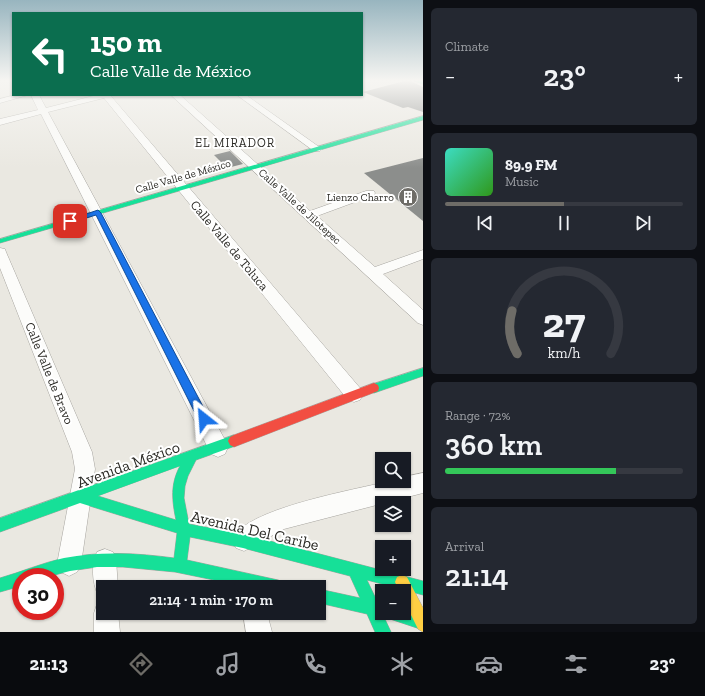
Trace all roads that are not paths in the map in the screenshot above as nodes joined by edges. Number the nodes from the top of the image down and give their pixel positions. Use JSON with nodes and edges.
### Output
{"nodes":[{"id":1,"x":118,"y":109,"type":"edge"},
{"id":2,"x":191,"y":109,"type":"edge"},
{"id":3,"x":261,"y":109,"type":"edge"},
{"id":4,"x":44,"y":110,"type":"joint"},
{"id":5,"x":423,"y":118,"type":"edge"},
{"id":6,"x":0,"y":122,"type":"edge"},
{"id":7,"x":317,"y":149,"type":"junction"},
{"id":8,"x":256,"y":167,"type":"junction"},
{"id":9,"x":183,"y":188,"type":"junction"},
{"id":10,"x":370,"y":193,"type":"dead end"},
{"id":11,"x":98,"y":213,"type":"junction"},
{"id":12,"x":309,"y":215,"type":"junction"},
{"id":13,"x":0,"y":241,"type":"edge"},
{"id":14,"x":0,"y":252,"type":"edge"},
{"id":15,"x":423,"y":254,"type":"edge"},
{"id":16,"x":373,"y":273,"type":"junction"},
{"id":17,"x":423,"y":319,"type":"edge"},
{"id":18,"x":423,"y":372,"type":"edge"},
{"id":19,"x":354,"y":394,"type":"junction"},
{"id":20,"x":218,"y":447,"type":"junction"},
{"id":21,"x":191,"y":458,"type":"junction"},
{"id":22,"x":423,"y":483,"type":"edge"},
{"id":23,"x":81,"y":497,"type":"junction"},
{"id":24,"x":0,"y":525,"type":"edge"},
{"id":25,"x":184,"y":529,"type":"junction"},
{"id":26,"x":243,"y":541,"type":"junction"},
{"id":27,"x":105,"y":560,"type":"junction"},
{"id":28,"x":69,"y":564,"type":"junction"},
{"id":29,"x":180,"y":564,"type":"junction"},
{"id":30,"x":56,"y":568,"type":"edge"},
{"id":31,"x":356,"y":571,"type":"junction"},
{"id":32,"x":106,"y":580,"type":"edge"},
{"id":33,"x":235,"y":580,"type":"edge"},
{"id":34,"x":12,"y":582,"type":"edge"},
{"id":35,"x":402,"y":582,"type":"junction"},
{"id":36,"x":0,"y":585,"type":"edge"},
{"id":37,"x":423,"y":588,"type":"edge"},
{"id":38,"x":326,"y":597,"type":"edge"},
{"id":39,"x":372,"y":607,"type":"junction"},
{"id":40,"x":375,"y":608,"type":"edge"},
{"id":41,"x":411,"y":619,"type":"edge"},
{"id":42,"x":106,"y":620,"type":"edge"},
{"id":43,"x":256,"y":620,"type":"edge"},
{"id":44,"x":423,"y":622,"type":"edge"},
{"id":45,"x":107,"y":632,"type":"edge"},
{"id":46,"x":259,"y":632,"type":"edge"},
{"id":47,"x":383,"y":632,"type":"edge"}],
"edges":[{"from":1,"to":9,"type":"street","name":"Calle Valle de Toluca"},
{"from":2,"to":8,"type":"street","name":"Calle Valle de Jilotepec"},
{"from":3,"to":7,"type":"street"},
{"from":4,"to":6,"type":"street"},
{"from":4,"to":11,"type":"street"},
{"from":5,"to":7,"type":"main road","name":"Calle Valle de México"},
{"from":7,"to":8,"type":"main road","name":"Calle Valle de México"},
{"from":8,"to":9,"type":"main road","name":"Calle Valle de México"},
{"from":8,"to":12,"type":"street","name":"Calle Valle de Jilotepec"},
{"from":9,"to":11,"type":"main road","name":"Calle Valle de México"},
{"from":9,"to":19,"type":"street","name":"Calle Valle de Toluca"},
{"from":10,"to":12,"type":"street"},
{"from":11,"to":13,"type":"main road","name":"Calle Valle de México"},
{"from":11,"to":20,"type":"street"},
{"from":12,"to":16,"type":"street","name":"Calle Valle de Jilotepec"},
{"from":14,"to":23,"type":"street","name":"Calle Valle de Bravo"},
{"from":15,"to":16,"type":"street"},
{"from":16,"to":17,"type":"street","name":"Calle Valle de Jilotepec"},
{"from":18,"to":19,"type":"main road","name":"Avenida México"},
{"from":19,"to":20,"type":"main road","name":"Avenida México"},
{"from":20,"to":21,"type":"main road","name":"Avenida México"},
{"from":21,"to":23,"type":"main road","name":"Avenida México"},
{"from":21,"to":25,"type":"main road"},
{"from":22,"to":26,"type":"street"},
{"from":23,"to":24,"type":"main road","name":"Avenida México"},
{"from":23,"to":25,"type":"main road","name":"Avenida Del Caribe"},
{"from":23,"to":28,"type":"street","name":"Calle Valle de Bravo"},
{"from":25,"to":26,"type":"main road","name":"Avenida Del Caribe"},
{"from":25,"to":29,"type":"main road"},
{"from":26,"to":31,"type":"main road","name":"Avenida Del Caribe"},
{"from":27,"to":28,"type":"main road"},
{"from":27,"to":29,"type":"main road"},
{"from":27,"to":32,"type":"street"},
{"from":28,"to":30,"type":"main road"},
{"from":29,"to":33,"type":"main road"},
{"from":31,"to":35,"type":"main road","name":"Avenida Del Caribe"},
{"from":31,"to":39,"type":"main road"},
{"from":34,"to":36,"type":"main road"},
{"from":35,"to":37,"type":"main road","name":"Avenida Del Caribe"},
{"from":35,"to":44,"type":"main road"},
{"from":38,"to":39,"type":"main road"},
{"from":39,"to":40,"type":"main road"},
{"from":39,"to":47,"type":"main road"},
{"from":41,"to":44,"type":"main road"},
{"from":42,"to":45,"type":"street"},
{"from":43,"to":46,"type":"street"}]}
